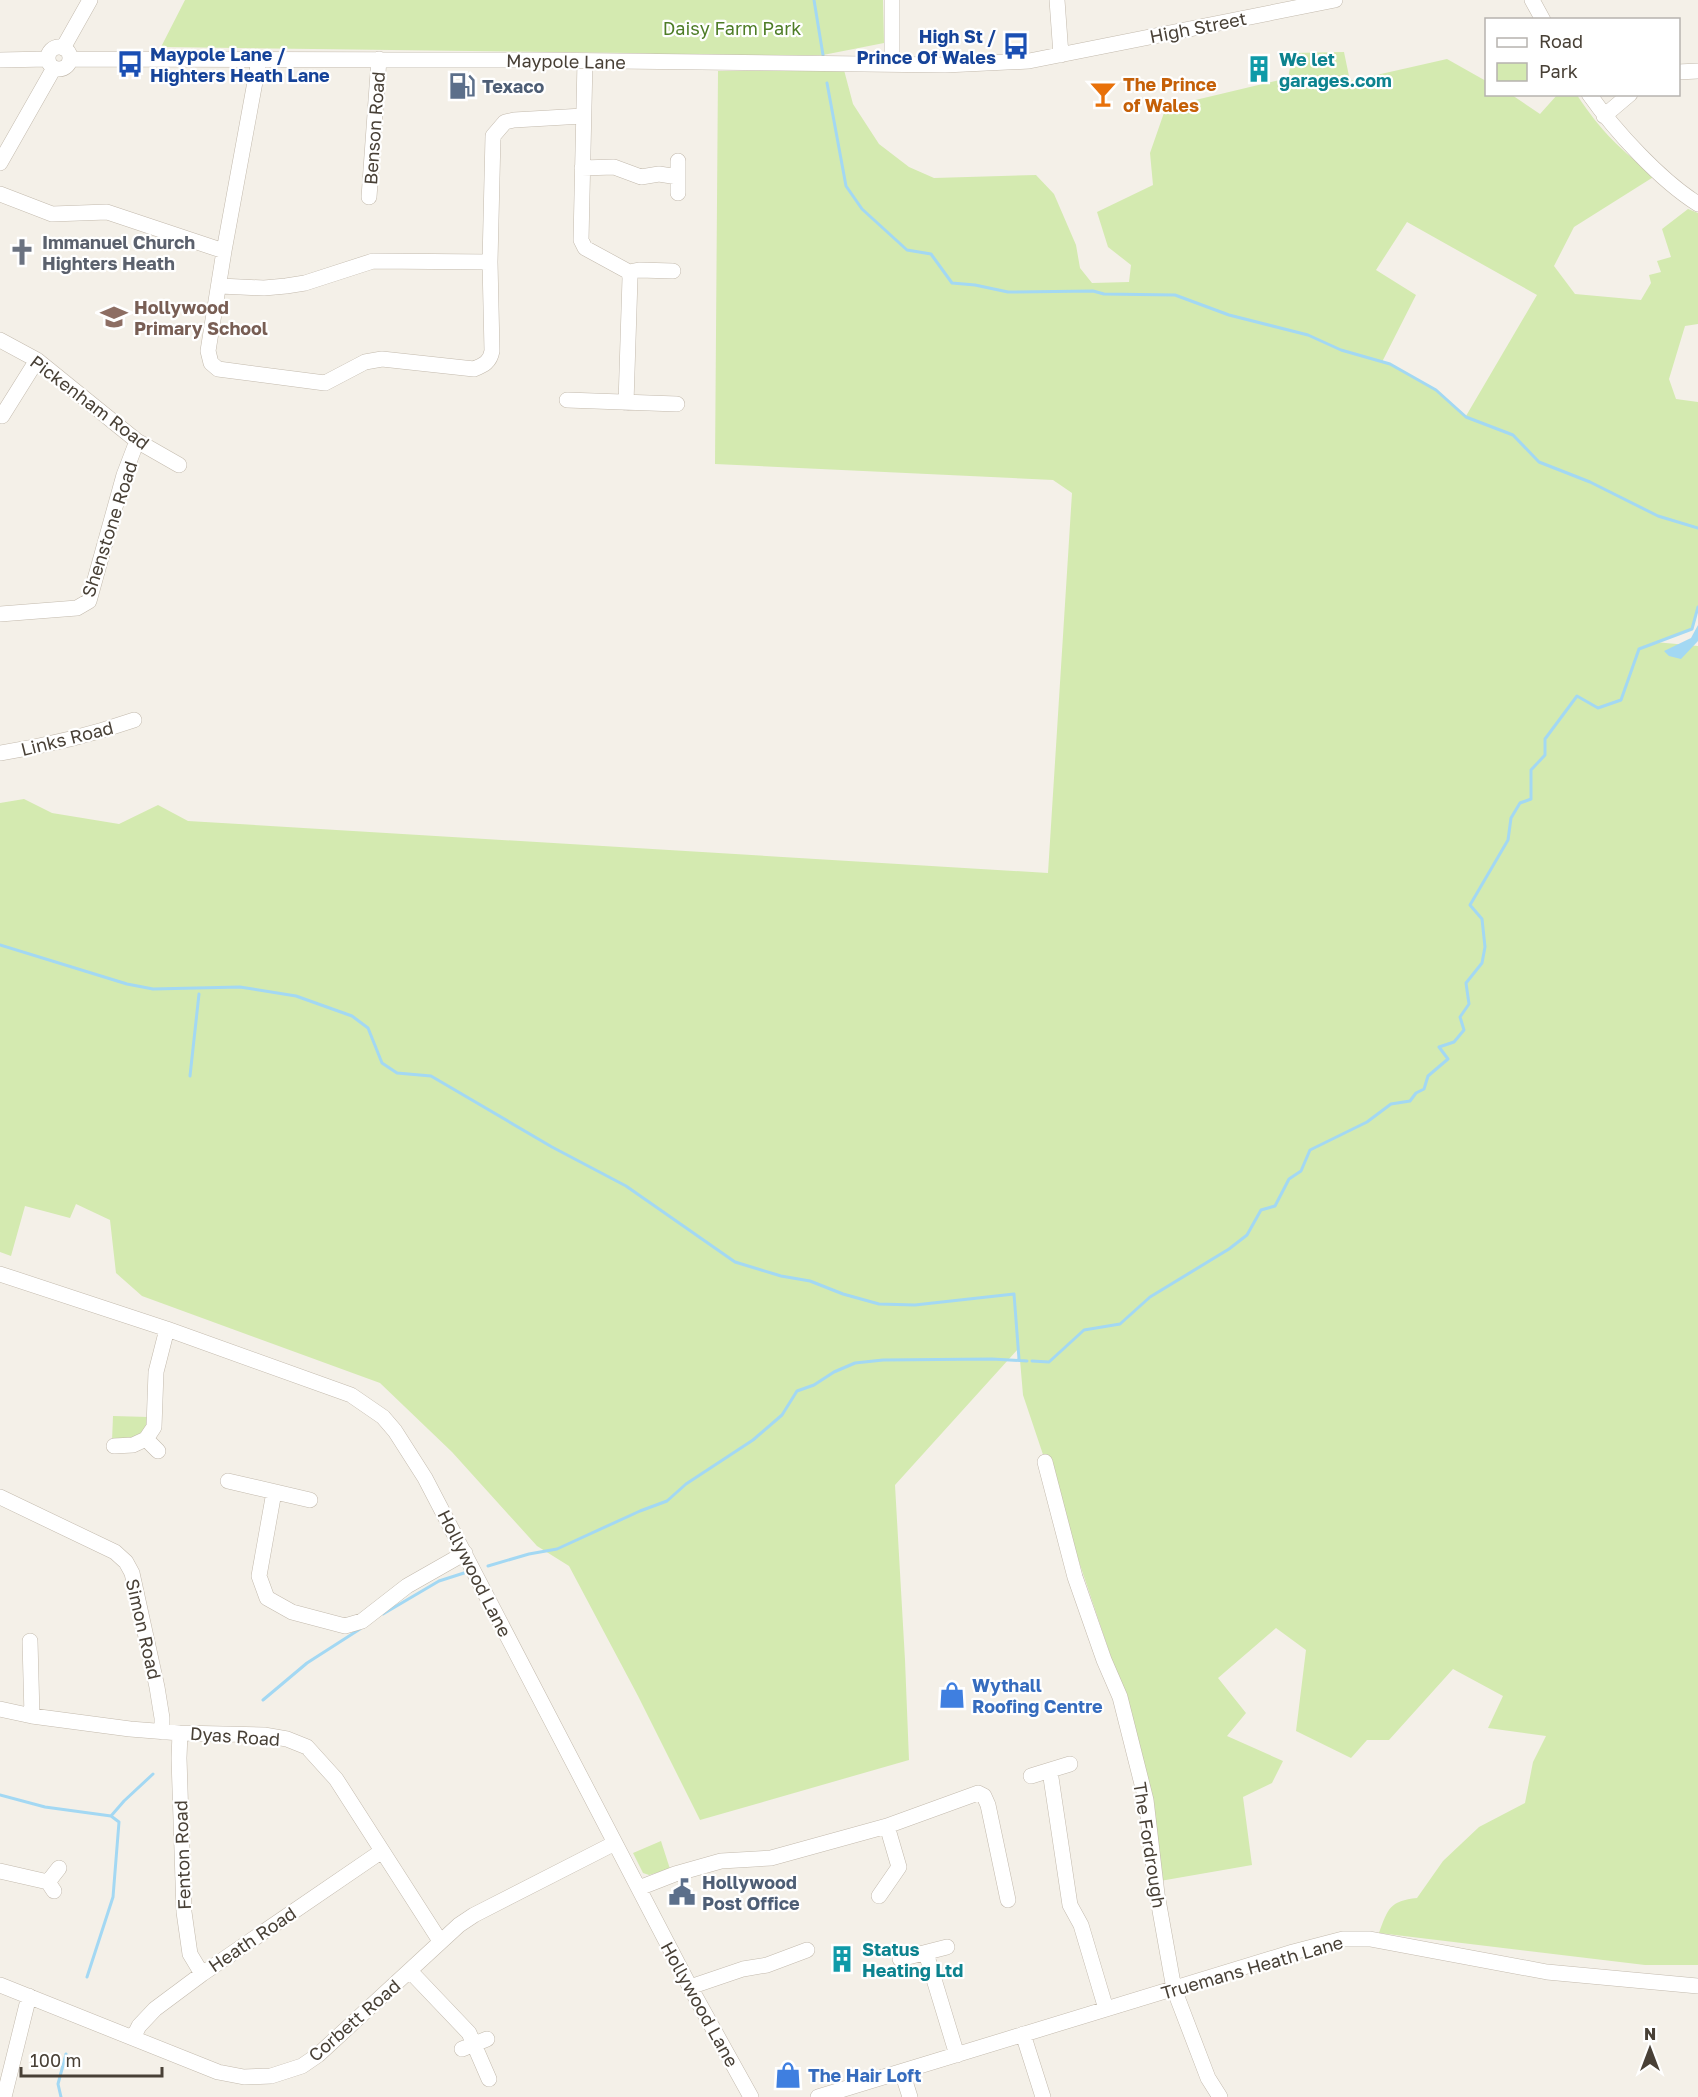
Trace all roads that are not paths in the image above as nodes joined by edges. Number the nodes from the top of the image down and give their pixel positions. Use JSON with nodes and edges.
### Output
{"nodes":[{"id":1,"x":90,"y":0,"type":"edge"},
{"id":2,"x":892,"y":0,"type":"edge"},
{"id":3,"x":1057,"y":0,"type":"edge"},
{"id":4,"x":1335,"y":0,"type":"edge"},
{"id":5,"x":1532,"y":0,"type":"edge"},
{"id":6,"x":1542,"y":18,"type":"edge"},
{"id":7,"x":67,"y":53,"type":"junction"},
{"id":8,"x":1061,"y":55,"type":"junction"},
{"id":9,"x":379,"y":59,"type":"junction"},
{"id":10,"x":0,"y":60,"type":"edge"},
{"id":11,"x":28,"y":60,"type":"junction"},
{"id":12,"x":259,"y":60,"type":"junction"},
{"id":13,"x":585,"y":61,"type":"junction"},
{"id":14,"x":51,"y":63,"type":"junction"},
{"id":15,"x":892,"y":64,"type":"junction"},
{"id":16,"x":1698,"y":71,"type":"edge"},
{"id":17,"x":1680,"y":72,"type":"edge"},
{"id":18,"x":41,"y":91,"type":"junction"},
{"id":19,"x":1590,"y":96,"type":"edge"},
{"id":20,"x":1628,"y":96,"type":"edge"},
{"id":21,"x":583,"y":116,"type":"junction"},
{"id":22,"x":1604,"y":116,"type":"junction"},
{"id":23,"x":0,"y":162,"type":"edge"},
{"id":24,"x":582,"y":168,"type":"junction"},
{"id":25,"x":678,"y":193,"type":"dead end"},
{"id":26,"x":0,"y":194,"type":"edge"},
{"id":27,"x":369,"y":200,"type":"dead end"},
{"id":28,"x":1698,"y":204,"type":"edge"},
{"id":29,"x":224,"y":250,"type":"junction"},
{"id":30,"x":489,"y":262,"type":"junction"},
{"id":31,"x":673,"y":271,"type":"dead end"},
{"id":32,"x":628,"y":272,"type":"junction"},
{"id":33,"x":220,"y":286,"type":"junction"},
{"id":34,"x":0,"y":340,"type":"edge"},
{"id":35,"x":37,"y":360,"type":"junction"},
{"id":36,"x":567,"y":400,"type":"dead end"},
{"id":37,"x":626,"y":403,"type":"junction"},
{"id":38,"x":677,"y":404,"type":"dead end"},
{"id":39,"x":0,"y":415,"type":"edge"},
{"id":40,"x":137,"y":441,"type":"junction"},
{"id":41,"x":179,"y":465,"type":"dead end"},
{"id":42,"x":0,"y":614,"type":"edge"},
{"id":43,"x":134,"y":720,"type":"dead end"},
{"id":44,"x":0,"y":753,"type":"edge"},
{"id":45,"x":1,"y":1278,"type":"edge"},
{"id":46,"x":167,"y":1329,"type":"junction"},
{"id":47,"x":146,"y":1439,"type":"junction"},
{"id":48,"x":114,"y":1446,"type":"dead end"},
{"id":49,"x":158,"y":1451,"type":"dead end"},
{"id":50,"x":1046,"y":1462,"type":"dead end"},
{"id":51,"x":228,"y":1481,"type":"dead end"},
{"id":52,"x":274,"y":1492,"type":"junction"},
{"id":53,"x":0,"y":1497,"type":"edge"},
{"id":54,"x":310,"y":1500,"type":"dead end"},
{"id":55,"x":465,"y":1553,"type":"junction"},
{"id":56,"x":31,"y":1640,"type":"dead end"},
{"id":57,"x":0,"y":1709,"type":"edge"},
{"id":58,"x":32,"y":1716,"type":"junction"},
{"id":59,"x":162,"y":1732,"type":"junction"},
{"id":60,"x":180,"y":1733,"type":"junction"},
{"id":61,"x":1070,"y":1764,"type":"dead end"},
{"id":62,"x":1050,"y":1771,"type":"junction"},
{"id":63,"x":1032,"y":1776,"type":"dead end"},
{"id":64,"x":887,"y":1826,"type":"junction"},
{"id":65,"x":615,"y":1843,"type":"junction"},
{"id":66,"x":382,"y":1851,"type":"junction"},
{"id":67,"x":59,"y":1868,"type":"dead end"},
{"id":68,"x":0,"y":1871,"type":"edge"},
{"id":69,"x":639,"y":1888,"type":"junction"},
{"id":70,"x":1010,"y":1893,"type":"dead end"},
{"id":71,"x":879,"y":1896,"type":"dead end"},
{"id":72,"x":440,"y":1941,"type":"junction"},
{"id":73,"x":947,"y":1947,"type":"dead end"},
{"id":74,"x":807,"y":1950,"type":"dead end"},
{"id":75,"x":926,"y":1953,"type":"junction"},
{"id":76,"x":900,"y":1959,"type":"dead end"},
{"id":77,"x":410,"y":1971,"type":"junction"},
{"id":78,"x":202,"y":1974,"type":"junction"},
{"id":79,"x":0,"y":1985,"type":"edge"},
{"id":80,"x":1698,"y":1986,"type":"edge"},
{"id":81,"x":690,"y":1987,"type":"junction"},
{"id":82,"x":1174,"y":1989,"type":"junction"},
{"id":83,"x":29,"y":1996,"type":"junction"},
{"id":84,"x":1106,"y":2009,"type":"junction"},
{"id":85,"x":1023,"y":2034,"type":"junction"},
{"id":86,"x":133,"y":2038,"type":"junction"},
{"id":87,"x":957,"y":2055,"type":"junction"},
{"id":88,"x":902,"y":2072,"type":"junction"},
{"id":89,"x":489,"y":2079,"type":"dead end"},
{"id":90,"x":4,"y":2097,"type":"edge"},
{"id":91,"x":751,"y":2097,"type":"edge"},
{"id":92,"x":818,"y":2097,"type":"edge"},
{"id":93,"x":910,"y":2097,"type":"edge"},
{"id":94,"x":1043,"y":2097,"type":"edge"},
{"id":95,"x":1220,"y":2097,"type":"edge"}],
"edges":[{"from":1,"to":7,"type":"street"},
{"from":2,"to":15,"type":"street"},
{"from":3,"to":8,"type":"street"},
{"from":4,"to":8,"type":"street","name":"High Street"},
{"from":5,"to":6,"type":"street"},
{"from":7,"to":12,"type":"street","name":"Maypole Lane"},
{"from":7,"to":14,"type":"street"},
{"from":8,"to":15,"type":"street","name":"Maypole Lane"},
{"from":9,"to":12,"type":"street","name":"Maypole Lane"},
{"from":9,"to":13,"type":"street","name":"Maypole Lane"},
{"from":9,"to":27,"type":"street","name":"Benson Road"},
{"from":10,"to":11,"type":"street"},
{"from":11,"to":14,"type":"street"},
{"from":11,"to":18,"type":"street"},
{"from":12,"to":29,"type":"street"},
{"from":13,"to":15,"type":"street","name":"Maypole Lane"},
{"from":13,"to":21,"type":"street"},
{"from":14,"to":18,"type":"street"},
{"from":16,"to":17,"type":"street"},
{"from":18,"to":23,"type":"street"},
{"from":19,"to":22,"type":"street"},
{"from":20,"to":22,"type":"street"},
{"from":21,"to":24,"type":"street"},
{"from":21,"to":30,"type":"street"},
{"from":22,"to":28,"type":"street"},
{"from":24,"to":25,"type":"street"},
{"from":24,"to":32,"type":"street"},
{"from":26,"to":29,"type":"street"},
{"from":29,"to":33,"type":"street"},
{"from":30,"to":33,"type":"street"},
{"from":30,"to":33,"type":"street"},
{"from":31,"to":32,"type":"street"},
{"from":32,"to":37,"type":"street"},
{"from":34,"to":35,"type":"street","name":"Pickenham Road"},
{"from":35,"to":39,"type":"street"},
{"from":35,"to":40,"type":"street","name":"Pickenham Road"},
{"from":36,"to":37,"type":"street"},
{"from":37,"to":38,"type":"street"},
{"from":40,"to":41,"type":"street","name":"Pickenham Road"},
{"from":40,"to":42,"type":"street","name":"Shenstone Road"},
{"from":43,"to":44,"type":"street","name":"Links Road"},
{"from":45,"to":46,"type":"street","name":"Hollywood Lane"},
{"from":46,"to":47,"type":"street"},
{"from":46,"to":55,"type":"street","name":"Hollywood Lane"},
{"from":47,"to":48,"type":"street"},
{"from":47,"to":49,"type":"street"},
{"from":50,"to":82,"type":"street","name":"The Fordrough"},
{"from":51,"to":52,"type":"street"},
{"from":52,"to":54,"type":"street"},
{"from":52,"to":55,"type":"street"},
{"from":53,"to":59,"type":"street","name":"Simon Road"},
{"from":55,"to":65,"type":"street","name":"Hollywood Lane"},
{"from":56,"to":58,"type":"street"},
{"from":57,"to":58,"type":"street","name":"Dyas Road"},
{"from":58,"to":59,"type":"street","name":"Dyas Road"},
{"from":59,"to":60,"type":"street","name":"Dyas Road"},
{"from":60,"to":66,"type":"street","name":"Dyas Road"},
{"from":60,"to":78,"type":"street","name":"Fenton Road"},
{"from":61,"to":62,"type":"street"},
{"from":62,"to":63,"type":"street"},
{"from":62,"to":84,"type":"street"},
{"from":64,"to":69,"type":"street"},
{"from":64,"to":70,"type":"street"},
{"from":64,"to":71,"type":"street"},
{"from":65,"to":69,"type":"street","name":"Hollywood Lane"},
{"from":65,"to":72,"type":"street","name":"Corbett Road"},
{"from":66,"to":72,"type":"street","name":"Dyas Road"},
{"from":66,"to":78,"type":"street","name":"Heath Road"},
{"from":67,"to":68,"type":"street"},
{"from":69,"to":81,"type":"street","name":"Hollywood Lane"},
{"from":72,"to":77,"type":"street","name":"Corbett Road"},
{"from":73,"to":75,"type":"street"},
{"from":74,"to":81,"type":"street"},
{"from":75,"to":76,"type":"street"},
{"from":75,"to":87,"type":"street"},
{"from":77,"to":86,"type":"street","name":"Corbett Road"},
{"from":77,"to":89,"type":"street"},
{"from":78,"to":86,"type":"street","name":"Heath Road"},
{"from":79,"to":83,"type":"street","name":"Corbett Road"},
{"from":80,"to":82,"type":"street","name":"Truemans Heath Lane"},
{"from":81,"to":91,"type":"street","name":"Hollywood Lane"},
{"from":82,"to":84,"type":"street","name":"Truemans Heath Lane"},
{"from":82,"to":95,"type":"street","name":"The Fordrough"},
{"from":83,"to":86,"type":"street","name":"Corbett Road"},
{"from":83,"to":90,"type":"street"},
{"from":84,"to":85,"type":"street","name":"Truemans Heath Lane"},
{"from":85,"to":87,"type":"street","name":"Truemans Heath Lane"},
{"from":85,"to":94,"type":"street"},
{"from":87,"to":88,"type":"street","name":"Truemans Heath Lane"},
{"from":88,"to":92,"type":"street","name":"Truemans Heath Lane"},
{"from":88,"to":93,"type":"street"}]}
